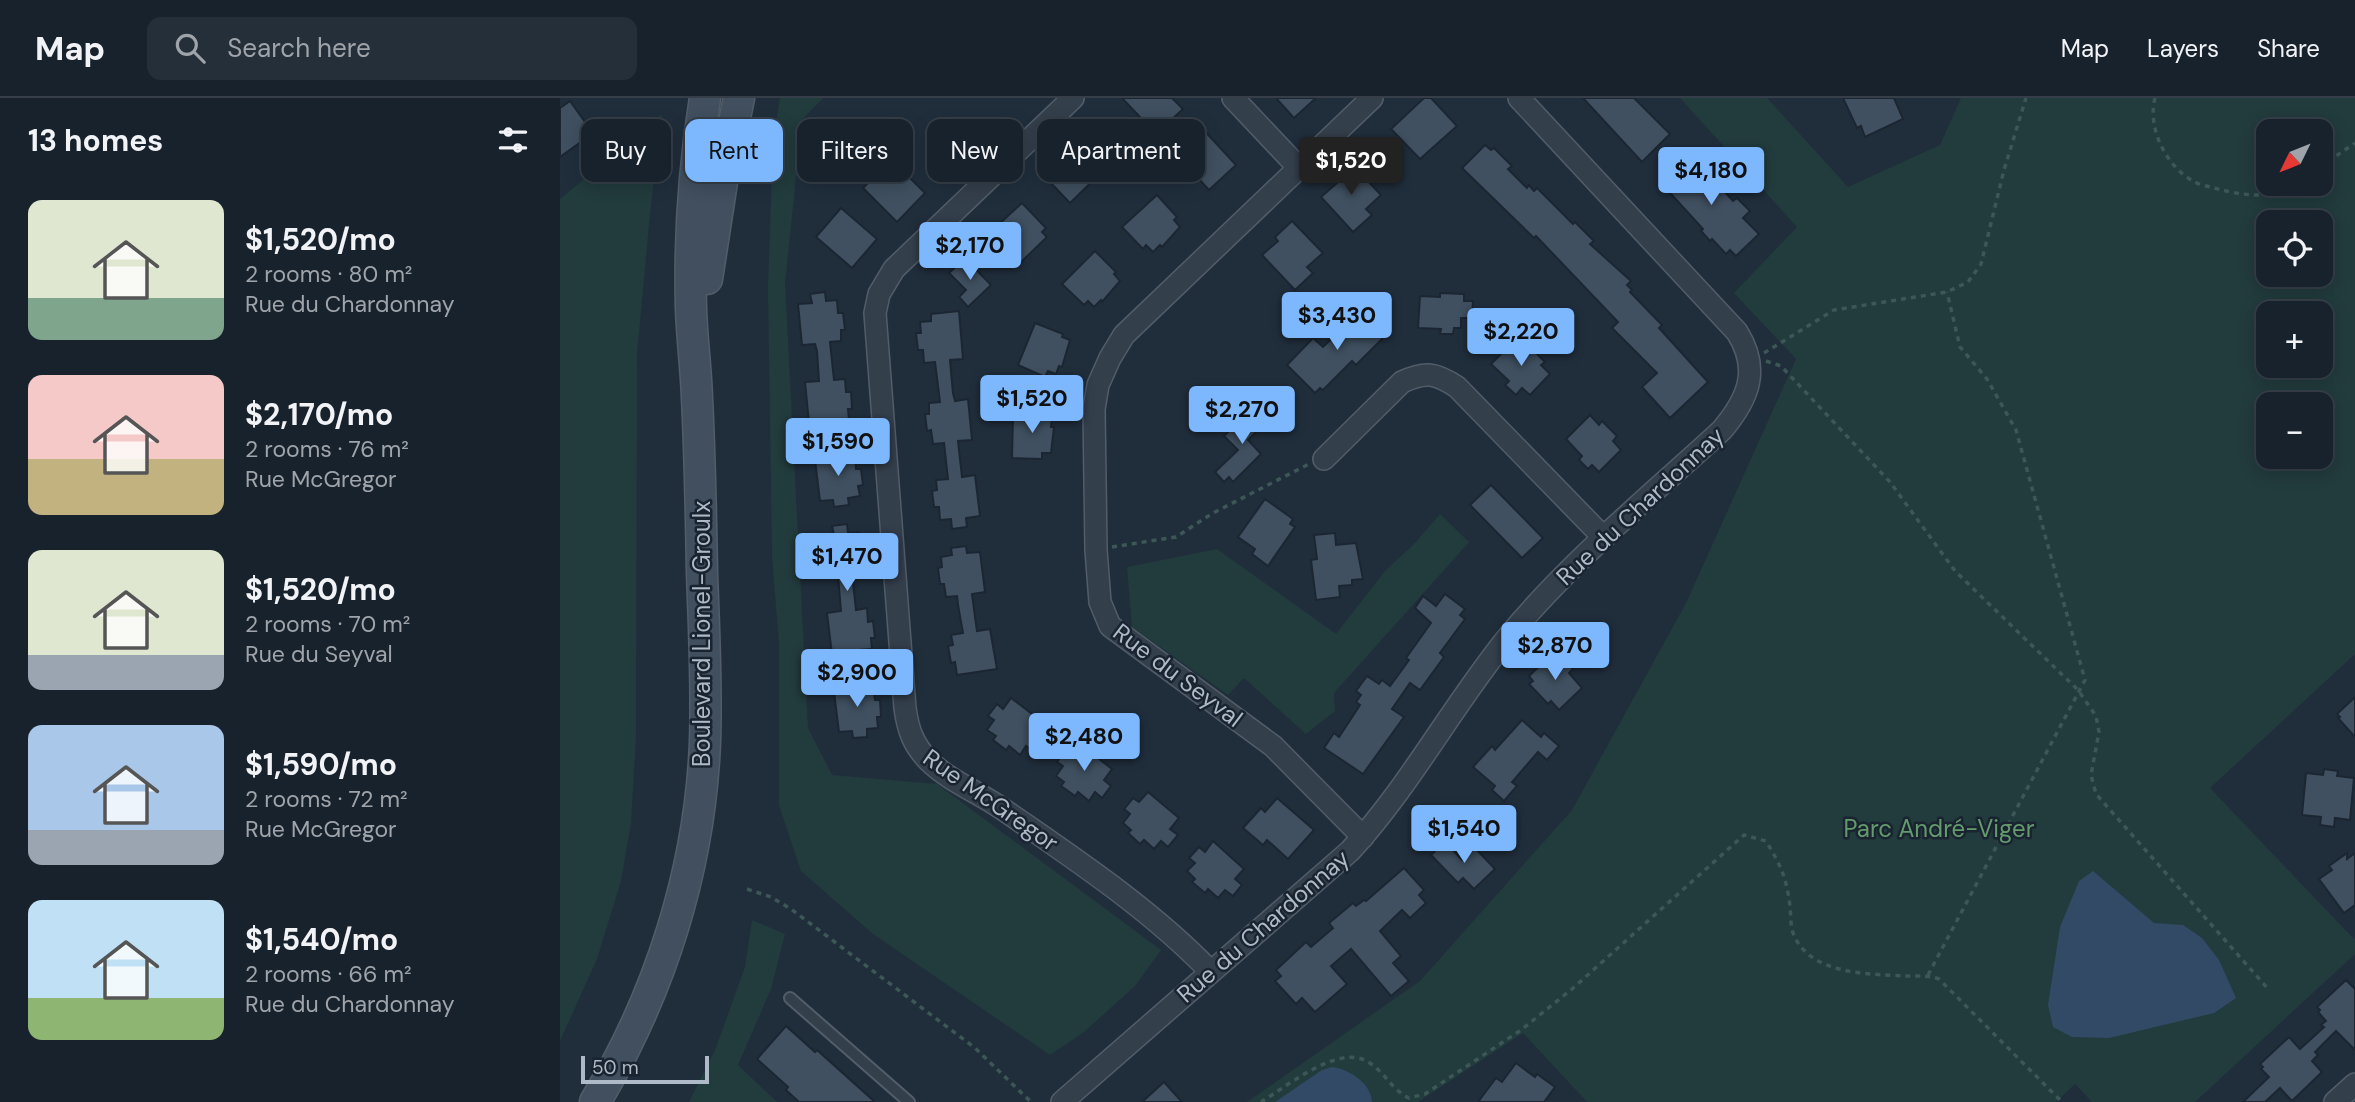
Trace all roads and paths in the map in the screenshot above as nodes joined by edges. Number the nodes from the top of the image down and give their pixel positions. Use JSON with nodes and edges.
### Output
{"nodes":[{"id":1,"x":705,"y":98,"type":"edge"},
{"id":2,"x":738,"y":98,"type":"edge"},
{"id":3,"x":1073,"y":98,"type":"edge"},
{"id":4,"x":1233,"y":98,"type":"edge"},
{"id":5,"x":1372,"y":98,"type":"edge"},
{"id":6,"x":1519,"y":98,"type":"edge"},
{"id":7,"x":2026,"y":98,"type":"edge"},
{"id":8,"x":2155,"y":98,"type":"edge"},
{"id":9,"x":2355,"y":143,"type":"edge"},
{"id":10,"x":2333,"y":158,"type":"edge"},
{"id":11,"x":1298,"y":167,"type":"junction"},
{"id":12,"x":2256,"y":194,"type":"edge"},
{"id":13,"x":1947,"y":292,"type":"junction"},
{"id":14,"x":1750,"y":360,"type":"junction"},
{"id":15,"x":697,"y":398,"type":"junction"},
{"id":16,"x":1324,"y":458,"type":"joint"},
{"id":17,"x":1604,"y":538,"type":"junction"},
{"id":18,"x":1096,"y":550,"type":"junction"},
{"id":19,"x":2078,"y":690,"type":"junction"},
{"id":20,"x":1363,"y":837,"type":"junction"},
{"id":21,"x":747,"y":888,"type":"dead end"},
{"id":22,"x":1210,"y":971,"type":"junction"},
{"id":23,"x":1928,"y":975,"type":"junction"},
{"id":24,"x":2269,"y":990,"type":"dead end"},
{"id":25,"x":790,"y":998,"type":"dead end"},
{"id":26,"x":2355,"y":1084,"type":"edge"},
{"id":27,"x":595,"y":1102,"type":"edge"},
{"id":28,"x":909,"y":1102,"type":"edge"},
{"id":29,"x":1031,"y":1102,"type":"edge"},
{"id":30,"x":1062,"y":1102,"type":"edge"},
{"id":31,"x":1261,"y":1102,"type":"edge"},
{"id":32,"x":2062,"y":1102,"type":"edge"},
{"id":33,"x":2335,"y":1102,"type":"edge"}],
"edges":[{"from":1,"to":15,"type":"main road","name":"Boulevard Lionel-Groulx"},
{"from":2,"to":15,"type":"main road","name":"Boulevard Lionel-Groulx"},
{"from":3,"to":22,"type":"street","name":"Rue McGregor"},
{"from":4,"to":11,"type":"street"},
{"from":5,"to":11,"type":"street"},
{"from":6,"to":14,"type":"street"},
{"from":7,"to":13,"type":"path"},
{"from":8,"to":12,"type":"path"},
{"from":9,"to":10,"type":"path"},
{"from":11,"to":18,"type":"street","name":"Rue du Seyval"},
{"from":13,"to":14,"type":"path"},
{"from":13,"to":19,"type":"path"},
{"from":14,"to":17,"type":"street","name":"Rue du Chardonnay"},
{"from":14,"to":19,"type":"path"},
{"from":15,"to":27,"type":"main road","name":"Boulevard Lionel-Groulx"},
{"from":16,"to":17,"type":"street"},
{"from":16,"to":18,"type":"path"},
{"from":17,"to":20,"type":"street","name":"Rue du Chardonnay"},
{"from":18,"to":20,"type":"street","name":"Rue du Seyval"},
{"from":19,"to":23,"type":"path"},
{"from":19,"to":24,"type":"path"},
{"from":20,"to":22,"type":"street","name":"Rue du Chardonnay"},
{"from":21,"to":29,"type":"path"},
{"from":22,"to":30,"type":"street","name":"Rue du Chardonnay"},
{"from":23,"to":31,"type":"path"},
{"from":23,"to":32,"type":"path"},
{"from":25,"to":28,"type":"lane"},
{"from":26,"to":33,"type":"street"}]}
